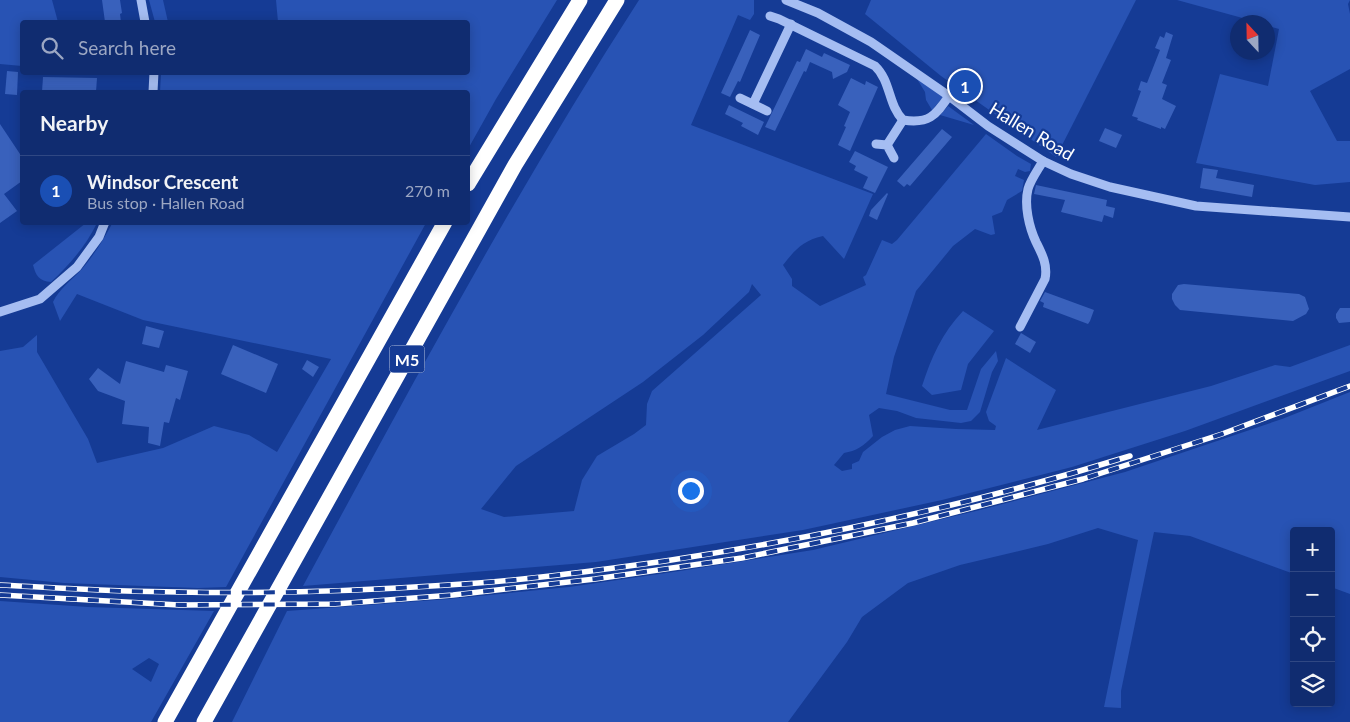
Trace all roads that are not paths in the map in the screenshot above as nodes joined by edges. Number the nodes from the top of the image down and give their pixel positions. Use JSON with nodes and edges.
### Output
{"nodes":[{"id":1,"x":141,"y":0,"type":"edge"},
{"id":2,"x":580,"y":0,"type":"edge"},
{"id":3,"x":617,"y":0,"type":"edge"},
{"id":4,"x":786,"y":0,"type":"edge"},
{"id":5,"x":770,"y":16,"type":"dead end"},
{"id":6,"x":145,"y":20,"type":"edge"},
{"id":7,"x":791,"y":24,"type":"junction"},
{"id":8,"x":154,"y":75,"type":"edge"},
{"id":9,"x":153,"y":90,"type":"edge"},
{"id":10,"x":949,"y":96,"type":"junction"},
{"id":11,"x":740,"y":98,"type":"dead end"},
{"id":12,"x":753,"y":104,"type":"junction"},
{"id":13,"x":768,"y":111,"type":"dead end"},
{"id":14,"x":904,"y":120,"type":"junction"},
{"id":15,"x":876,"y":144,"type":"dead end"},
{"id":16,"x":887,"y":145,"type":"junction"},
{"id":17,"x":894,"y":158,"type":"dead end"},
{"id":18,"x":1043,"y":161,"type":"junction"},
{"id":19,"x":470,"y":181,"type":"edge"},
{"id":20,"x":1350,"y":217,"type":"edge"},
{"id":21,"x":104,"y":225,"type":"edge"},
{"id":22,"x":443,"y":225,"type":"edge"},
{"id":23,"x":0,"y":312,"type":"edge"},
{"id":24,"x":1020,"y":327,"type":"dead end"},
{"id":25,"x":165,"y":722,"type":"edge"},
{"id":26,"x":204,"y":722,"type":"edge"}],
"edges":[{"from":1,"to":6,"type":"street"},
{"from":2,"to":19,"type":"highway"},
{"from":3,"to":26,"type":"highway","number":"M5"},
{"from":4,"to":10,"type":"street","name":"Hallen Road"},
{"from":5,"to":7,"type":"street"},
{"from":7,"to":12,"type":"street"},
{"from":7,"to":14,"type":"street"},
{"from":8,"to":9,"type":"street"},
{"from":10,"to":14,"type":"street"},
{"from":10,"to":18,"type":"street","name":"Hallen Road"},
{"from":11,"to":12,"type":"street"},
{"from":12,"to":13,"type":"street"},
{"from":14,"to":16,"type":"street"},
{"from":15,"to":16,"type":"street"},
{"from":16,"to":17,"type":"street"},
{"from":18,"to":20,"type":"street","name":"Hallen Road"},
{"from":18,"to":24,"type":"street"},
{"from":21,"to":23,"type":"street"},
{"from":22,"to":25,"type":"highway","number":"M5"}]}
